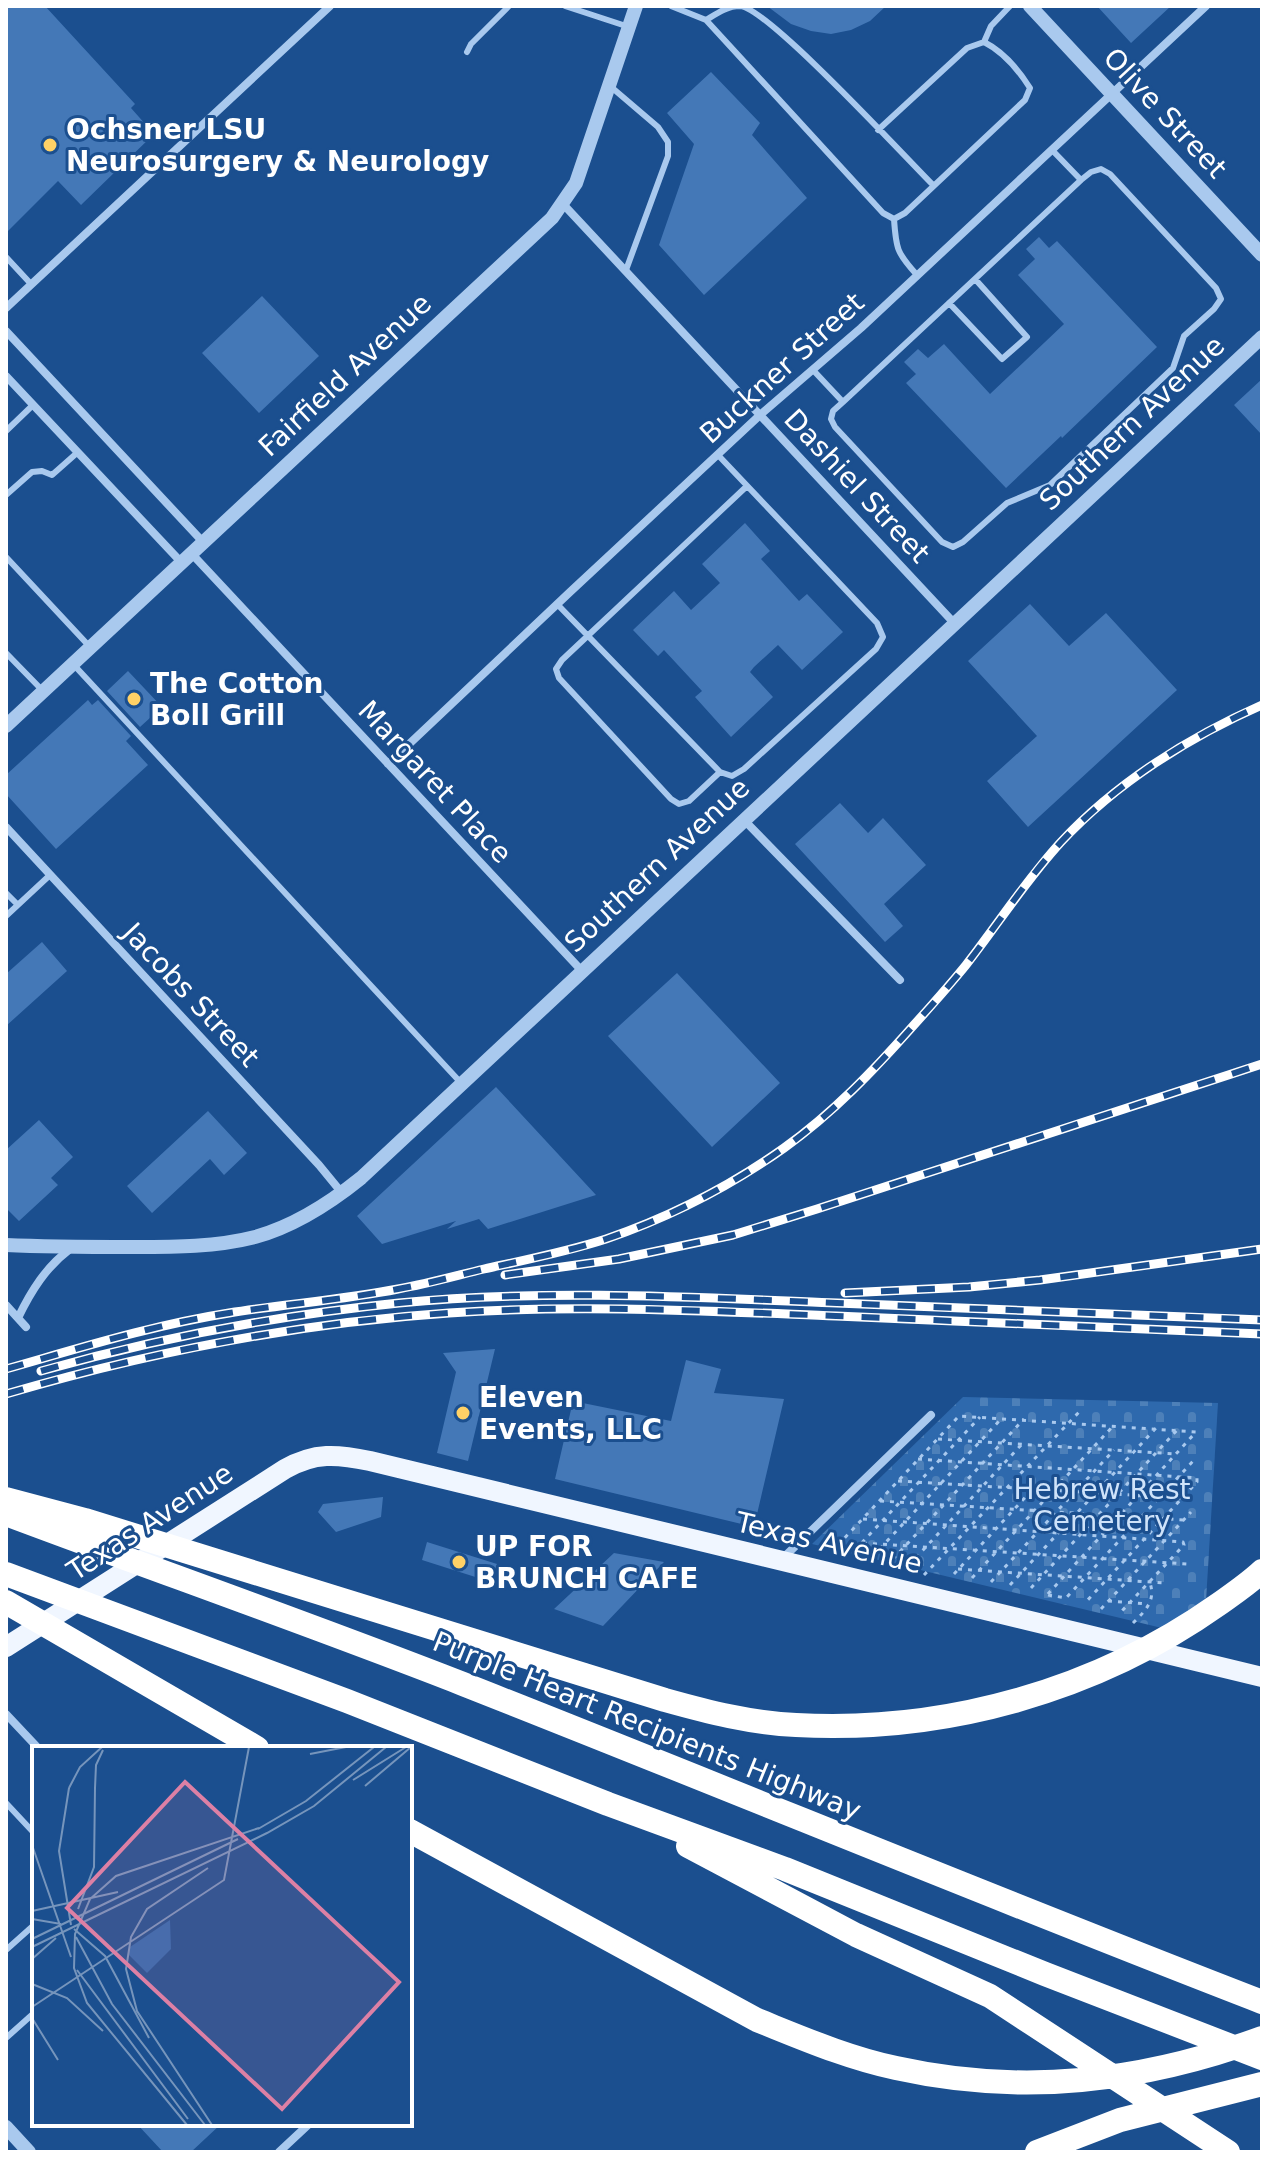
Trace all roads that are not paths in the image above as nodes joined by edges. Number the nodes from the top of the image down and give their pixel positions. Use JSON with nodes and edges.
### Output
{"nodes":[{"id":1,"x":330,"y":6,"type":"edge"},
{"id":2,"x":509,"y":6,"type":"edge"},
{"id":3,"x":565,"y":6,"type":"edge"},
{"id":4,"x":636,"y":6,"type":"edge"},
{"id":5,"x":671,"y":6,"type":"edge"},
{"id":6,"x":1010,"y":6,"type":"edge"},
{"id":7,"x":1030,"y":6,"type":"edge"},
{"id":8,"x":1206,"y":6,"type":"edge"},
{"id":9,"x":706,"y":20,"type":"junction"},
{"id":10,"x":628,"y":27,"type":"junction"},
{"id":11,"x":984,"y":42,"type":"junction"},
{"id":12,"x":467,"y":52,"type":"dead end"},
{"id":13,"x":609,"y":85,"type":"junction"},
{"id":14,"x":1112,"y":94,"type":"junction"},
{"id":15,"x":878,"y":130,"type":"junction"},
{"id":16,"x":1052,"y":150,"type":"junction"},
{"id":17,"x":1081,"y":180,"type":"junction"},
{"id":18,"x":934,"y":186,"type":"junction"},
{"id":19,"x":563,"y":204,"type":"junction"},
{"id":20,"x":894,"y":219,"type":"junction"},
{"id":21,"x":1262,"y":255,"type":"edge"},
{"id":22,"x":6,"y":257,"type":"edge"},
{"id":23,"x":626,"y":270,"type":"junction"},
{"id":24,"x":917,"y":275,"type":"junction"},
{"id":25,"x":975,"y":279,"type":"junction"},
{"id":26,"x":31,"y":284,"type":"junction"},
{"id":27,"x":949,"y":303,"type":"junction"},
{"id":28,"x":6,"y":308,"type":"edge"},
{"id":29,"x":6,"y":331,"type":"edge"},
{"id":30,"x":1262,"y":337,"type":"edge"},
{"id":31,"x":813,"y":370,"type":"junction"},
{"id":32,"x":6,"y":376,"type":"edge"},
{"id":33,"x":843,"y":402,"type":"junction"},
{"id":34,"x":33,"y":405,"type":"junction"},
{"id":35,"x":760,"y":415,"type":"junction"},
{"id":36,"x":6,"y":431,"type":"edge"},
{"id":37,"x":78,"y":452,"type":"junction"},
{"id":38,"x":718,"y":455,"type":"junction"},
{"id":39,"x":747,"y":486,"type":"junction"},
{"id":40,"x":6,"y":495,"type":"edge"},
{"id":41,"x":203,"y":542,"type":"junction"},
{"id":42,"x":6,"y":557,"type":"edge"},
{"id":43,"x":186,"y":558,"type":"junction"},
{"id":44,"x":557,"y":604,"type":"junction"},
{"id":45,"x":955,"y":624,"type":"junction"},
{"id":46,"x":588,"y":636,"type":"junction"},
{"id":47,"x":90,"y":647,"type":"junction"},
{"id":48,"x":6,"y":653,"type":"edge"},
{"id":49,"x":73,"y":664,"type":"junction"},
{"id":50,"x":43,"y":691,"type":"junction"},
{"id":51,"x":6,"y":726,"type":"edge"},
{"id":52,"x":388,"y":764,"type":"junction"},
{"id":53,"x":720,"y":772,"type":"junction"},
{"id":54,"x":744,"y":820,"type":"junction"},
{"id":55,"x":6,"y":827,"type":"edge"},
{"id":56,"x":50,"y":875,"type":"junction"},
{"id":57,"x":6,"y":893,"type":"edge"},
{"id":58,"x":18,"y":905,"type":"junction"},
{"id":59,"x":6,"y":916,"type":"edge"},
{"id":60,"x":582,"y":971,"type":"junction"},
{"id":61,"x":900,"y":980,"type":"dead end"},
{"id":62,"x":462,"y":1084,"type":"junction"},
{"id":63,"x":342,"y":1193,"type":"junction"},
{"id":64,"x":6,"y":1245,"type":"edge"},
{"id":65,"x":72,"y":1247,"type":"junction"},
{"id":66,"x":6,"y":1305,"type":"edge"},
{"id":67,"x":18,"y":1318,"type":"junction"},
{"id":68,"x":26,"y":1327,"type":"dead end"},
{"id":69,"x":931,"y":1415,"type":"dead end"},
{"id":70,"x":6,"y":1499,"type":"edge"},
{"id":71,"x":6,"y":1514,"type":"edge"},
{"id":72,"x":781,"y":1560,"type":"junction"},
{"id":73,"x":1262,"y":1571,"type":"edge"},
{"id":74,"x":6,"y":1574,"type":"edge"},
{"id":75,"x":6,"y":1602,"type":"edge"},
{"id":76,"x":10,"y":1645,"type":"edge"},
{"id":77,"x":1262,"y":1677,"type":"edge"},
{"id":78,"x":6,"y":1714,"type":"edge"},
{"id":79,"x":250,"y":1744,"type":"edge"},
{"id":80,"x":36,"y":1746,"type":"edge"},
{"id":81,"x":6,"y":1803,"type":"edge"},
{"id":82,"x":608,"y":1804,"type":"junction"},
{"id":83,"x":32,"y":1831,"type":"edge"},
{"id":84,"x":412,"y":1832,"type":"edge"},
{"id":85,"x":32,"y":1927,"type":"edge"},
{"id":86,"x":6,"y":1950,"type":"edge"},
{"id":87,"x":1234,"y":1991,"type":"junction"},
{"id":88,"x":1262,"y":1996,"type":"edge"},
{"id":89,"x":1262,"y":2002,"type":"edge"},
{"id":90,"x":32,"y":2015,"type":"edge"},
{"id":91,"x":6,"y":2038,"type":"edge"},
{"id":92,"x":1262,"y":2038,"type":"edge"},
{"id":93,"x":1262,"y":2058,"type":"edge"},
{"id":94,"x":1262,"y":2084,"type":"edge"},
{"id":95,"x":307,"y":2126,"type":"edge"},
{"id":96,"x":6,"y":2127,"type":"edge"},
{"id":97,"x":29,"y":2152,"type":"edge"},
{"id":98,"x":279,"y":2152,"type":"edge"},
{"id":99,"x":1037,"y":2152,"type":"edge"},
{"id":100,"x":1228,"y":2152,"type":"edge"}],
"edges":[{"from":1,"to":26,"type":"street"},
{"from":2,"to":12,"type":"lane"},
{"from":3,"to":10,"type":"lane"},
{"from":4,"to":10,"type":"street","name":"Fairfield Avenue"},
{"from":5,"to":9,"type":"lane"},
{"from":6,"to":11,"type":"lane"},
{"from":7,"to":14,"type":"street","name":"Olive Street"},
{"from":8,"to":14,"type":"street","name":"Buckner Street"},
{"from":9,"to":15,"type":"lane"},
{"from":9,"to":20,"type":"lane"},
{"from":10,"to":13,"type":"street","name":"Fairfield Avenue"},
{"from":11,"to":15,"type":"lane"},
{"from":11,"to":18,"type":"lane"},
{"from":13,"to":19,"type":"street","name":"Fairfield Avenue"},
{"from":13,"to":23,"type":"lane"},
{"from":14,"to":16,"type":"street","name":"Buckner Street"},
{"from":14,"to":21,"type":"street","name":"Olive Street"},
{"from":15,"to":18,"type":"lane"},
{"from":16,"to":17,"type":"lane"},
{"from":16,"to":24,"type":"street","name":"Buckner Street"},
{"from":17,"to":25,"type":"lane"},
{"from":17,"to":33,"type":"lane"},
{"from":18,"to":20,"type":"lane"},
{"from":19,"to":23,"type":"street","name":"Dashiel Street"},
{"from":19,"to":41,"type":"street","name":"Fairfield Avenue"},
{"from":20,"to":24,"type":"lane"},
{"from":22,"to":26,"type":"lane"},
{"from":23,"to":35,"type":"street","name":"Dashiel Street"},
{"from":24,"to":31,"type":"street","name":"Buckner Street"},
{"from":25,"to":27,"type":"lane"},
{"from":25,"to":27,"type":"lane"},
{"from":26,"to":28,"type":"street"},
{"from":27,"to":33,"type":"lane"},
{"from":29,"to":41,"type":"street"},
{"from":30,"to":45,"type":"street","name":"Southern Avenue"},
{"from":31,"to":33,"type":"lane"},
{"from":31,"to":35,"type":"street","name":"Buckner Street"},
{"from":32,"to":34,"type":"street","name":"Margaret Place"},
{"from":34,"to":36,"type":"lane"},
{"from":34,"to":37,"type":"street","name":"Margaret Place"},
{"from":35,"to":38,"type":"street","name":"Buckner Street"},
{"from":35,"to":45,"type":"street","name":"Dashiel Street"},
{"from":37,"to":40,"type":"lane"},
{"from":37,"to":43,"type":"street","name":"Margaret Place"},
{"from":38,"to":39,"type":"lane"},
{"from":38,"to":44,"type":"street","name":"Buckner Street"},
{"from":39,"to":46,"type":"lane"},
{"from":39,"to":53,"type":"lane"},
{"from":41,"to":43,"type":"street","name":"Fairfield Avenue"},
{"from":42,"to":47,"type":"lane"},
{"from":43,"to":47,"type":"street","name":"Fairfield Avenue"},
{"from":43,"to":52,"type":"street","name":"Margaret Place"},
{"from":44,"to":46,"type":"lane"},
{"from":44,"to":52,"type":"street","name":"Buckner Street"},
{"from":45,"to":54,"type":"street","name":"Southern Avenue"},
{"from":46,"to":53,"type":"lane"},
{"from":46,"to":53,"type":"lane"},
{"from":47,"to":49,"type":"street","name":"Fairfield Avenue"},
{"from":48,"to":50,"type":"lane"},
{"from":49,"to":50,"type":"street","name":"Fairfield Avenue"},
{"from":49,"to":62,"type":"lane"},
{"from":50,"to":51,"type":"street","name":"Fairfield Avenue"},
{"from":52,"to":60,"type":"street","name":"Margaret Place"},
{"from":54,"to":60,"type":"street","name":"Southern Avenue"},
{"from":54,"to":61,"type":"street"},
{"from":55,"to":56,"type":"street","name":"Jacobs Street"},
{"from":56,"to":58,"type":"lane"},
{"from":56,"to":63,"type":"street","name":"Jacobs Street"},
{"from":57,"to":58,"type":"lane"},
{"from":58,"to":59,"type":"lane"},
{"from":60,"to":62,"type":"street","name":"Southern Avenue"},
{"from":62,"to":63,"type":"street","name":"Southern Avenue"},
{"from":63,"to":65,"type":"street","name":"Southern Avenue"},
{"from":64,"to":65,"type":"street","name":"Southern Avenue"},
{"from":65,"to":67,"type":"street"},
{"from":66,"to":67,"type":"street"},
{"from":67,"to":68,"type":"street"},
{"from":69,"to":72,"type":"street"},
{"from":70,"to":73,"type":"highway"},
{"from":71,"to":87,"type":"highway","name":"Purple Heart Recipients Highway"},
{"from":72,"to":76,"type":"main road","name":"Texas Avenue"},
{"from":72,"to":77,"type":"main road","name":"Texas Avenue"},
{"from":74,"to":82,"type":"highway"},
{"from":75,"to":79,"type":"highway"},
{"from":78,"to":80,"type":"street"},
{"from":81,"to":83,"type":"lane"},
{"from":82,"to":93,"type":"highway"},
{"from":82,"to":100,"type":"highway"},
{"from":84,"to":92,"type":"highway"},
{"from":85,"to":86,"type":"lane"},
{"from":87,"to":88,"type":"highway"},
{"from":87,"to":89,"type":"highway","name":"Purple Heart Recipients Highway"},
{"from":90,"to":91,"type":"lane"},
{"from":94,"to":99,"type":"highway"},
{"from":95,"to":98,"type":"street"},
{"from":96,"to":97,"type":"street"}]}
